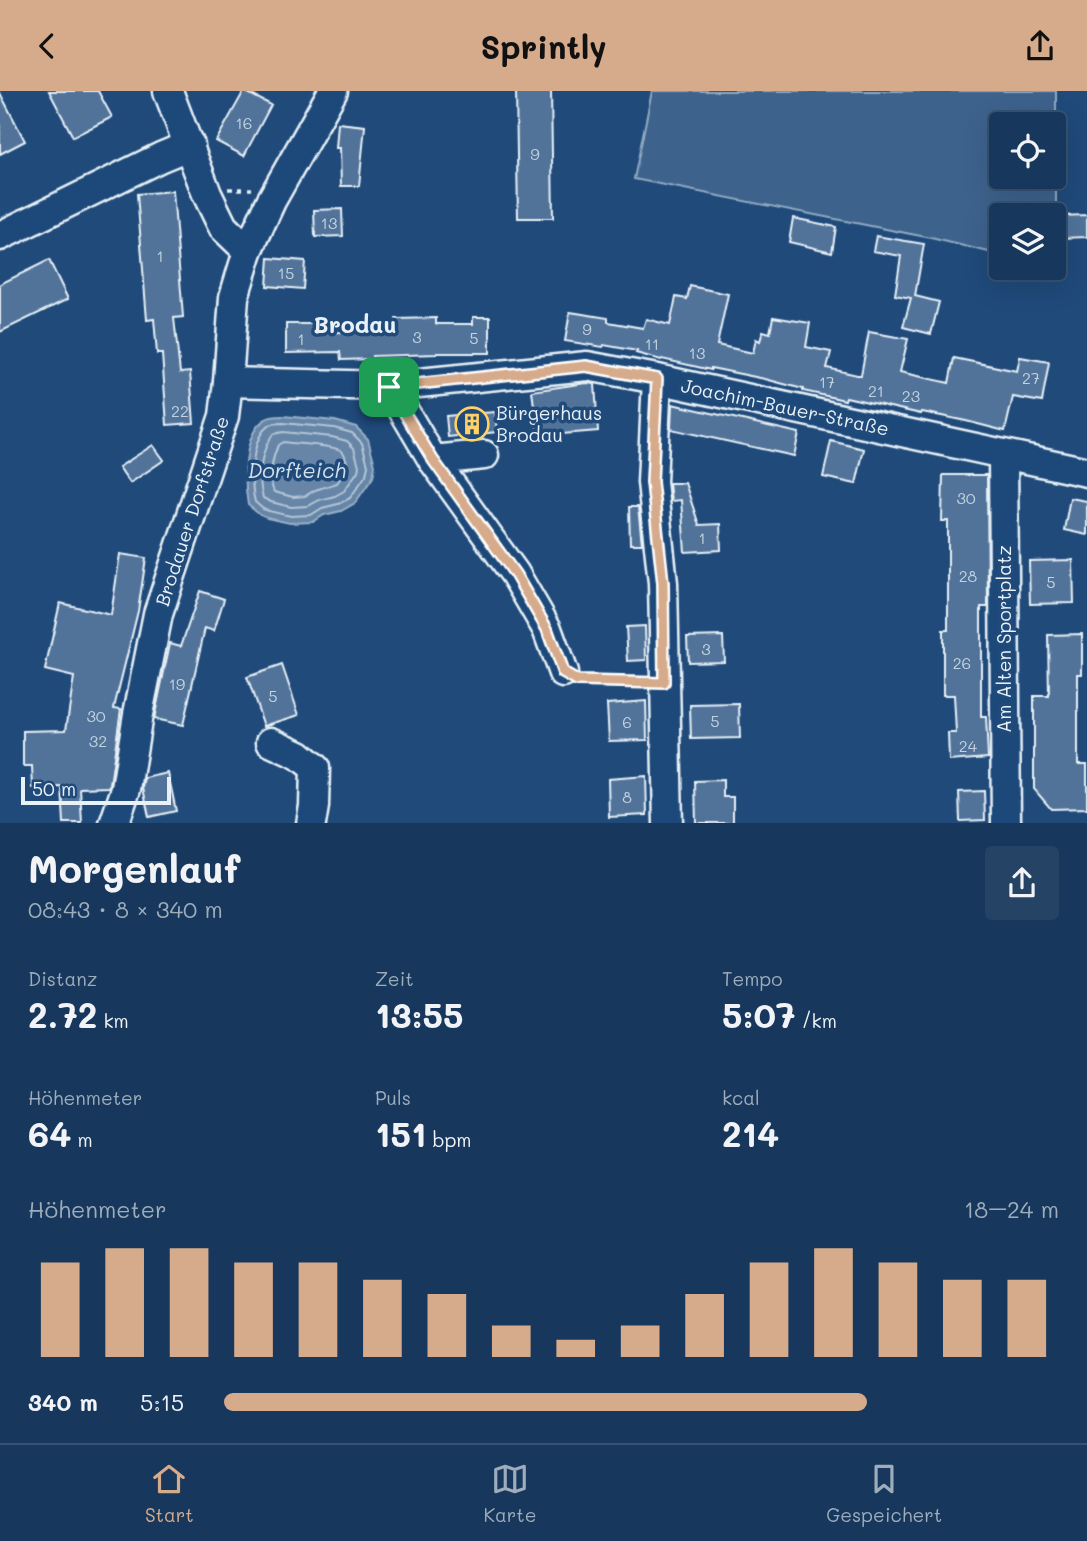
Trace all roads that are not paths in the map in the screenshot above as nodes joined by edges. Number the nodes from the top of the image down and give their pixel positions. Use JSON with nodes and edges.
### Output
{"nodes":[{"id":1,"x":168,"y":91,"type":"edge"},
{"id":2,"x":333,"y":91,"type":"edge"},
{"id":3,"x":190,"y":145,"type":"junction"},
{"id":4,"x":0,"y":236,"type":"edge"},
{"id":5,"x":247,"y":251,"type":"junction"},
{"id":6,"x":657,"y":379,"type":"junction"},
{"id":7,"x":228,"y":382,"type":"junction"},
{"id":8,"x":389,"y":387,"type":"junction"},
{"id":9,"x":1003,"y":454,"type":"junction"},
{"id":10,"x":484,"y":455,"type":"dead end"},
{"id":11,"x":433,"y":460,"type":"junction"},
{"id":12,"x":1087,"y":472,"type":"edge"},
{"id":13,"x":563,"y":673,"type":"road end"},
{"id":14,"x":271,"y":742,"type":"dead end"},
{"id":15,"x":114,"y":823,"type":"edge"},
{"id":16,"x":311,"y":823,"type":"edge"},
{"id":17,"x":668,"y":823,"type":"edge"},
{"id":18,"x":1006,"y":823,"type":"edge"}],
"edges":[{"from":1,"to":3,"type":"street"},
{"from":2,"to":5,"type":"street","name":"Brodauer Dorfstraße"},
{"from":3,"to":4,"type":"street"},
{"from":3,"to":5,"type":"street"},
{"from":5,"to":7,"type":"street","name":"Brodauer Dorfstraße"},
{"from":6,"to":8,"type":"street","name":"Joachim-Bauer-Straße"},
{"from":6,"to":9,"type":"street","name":"Joachim-Bauer-Straße"},
{"from":6,"to":17,"type":"street"},
{"from":7,"to":8,"type":"street","name":"Joachim-Bauer-Straße"},
{"from":7,"to":15,"type":"street","name":"Brodauer Dorfstraße"},
{"from":8,"to":11,"type":"street"},
{"from":9,"to":12,"type":"street","name":"Joachim-Bauer-Straße"},
{"from":9,"to":18,"type":"street","name":"Am Alten Sportplatz"},
{"from":10,"to":11,"type":"street"},
{"from":11,"to":13,"type":"street"},
{"from":14,"to":16,"type":"street"}]}
